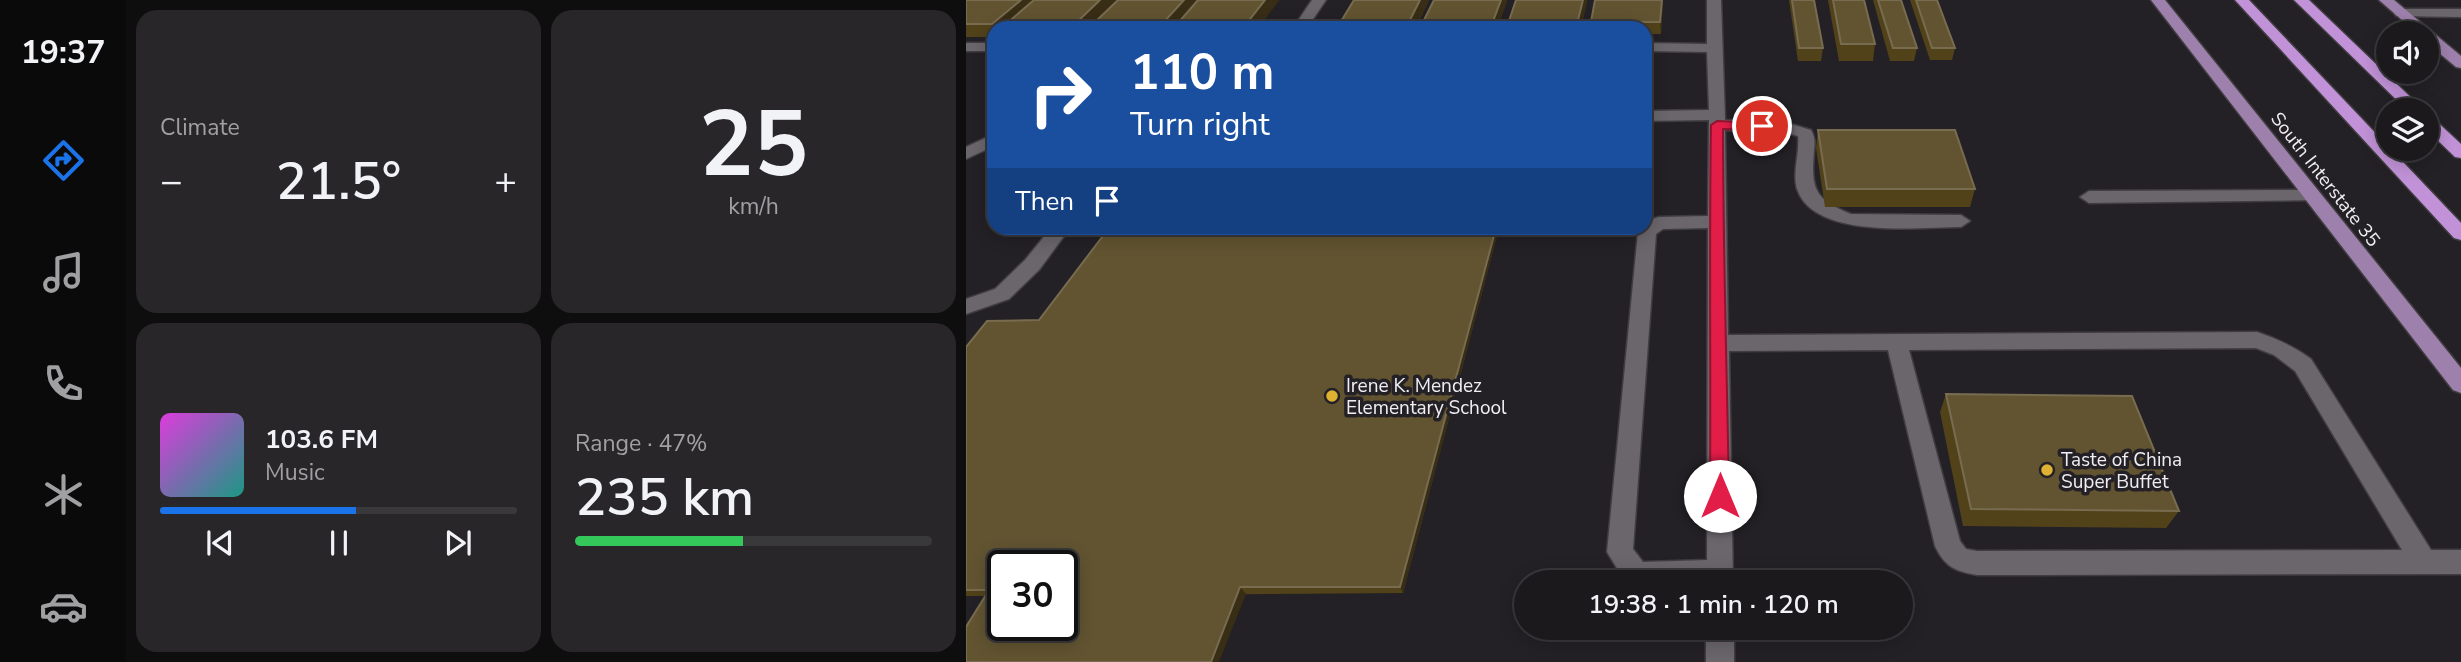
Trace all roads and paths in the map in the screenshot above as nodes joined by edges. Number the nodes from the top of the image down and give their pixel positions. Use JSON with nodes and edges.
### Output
{"nodes":[{"id":1,"x":1319,"y":0,"type":"edge"},
{"id":2,"x":1714,"y":0,"type":"edge"},
{"id":3,"x":2158,"y":0,"type":"edge"},
{"id":4,"x":2242,"y":0,"type":"edge"},
{"id":5,"x":2301,"y":0,"type":"edge"},
{"id":6,"x":2386,"y":0,"type":"edge"},
{"id":7,"x":2401,"y":13,"type":"junction"},
{"id":8,"x":2461,"y":13,"type":"edge"},
{"id":9,"x":1305,"y":21,"type":"edge"},
{"id":10,"x":2411,"y":21,"type":"edge"},
{"id":11,"x":2439,"y":45,"type":"edge"},
{"id":12,"x":966,"y":47,"type":"edge"},
{"id":13,"x":987,"y":47,"type":"edge"},
{"id":14,"x":1652,"y":47,"type":"edge"},
{"id":15,"x":1714,"y":48,"type":"junction"},
{"id":16,"x":2461,"y":64,"type":"edge"},
{"id":17,"x":2403,"y":98,"type":"edge"},
{"id":18,"x":1652,"y":116,"type":"edge"},
{"id":19,"x":1717,"y":120,"type":"junction"},
{"id":20,"x":2439,"y":132,"type":"edge"},
{"id":21,"x":987,"y":143,"type":"edge"},
{"id":22,"x":2461,"y":153,"type":"edge"},
{"id":23,"x":966,"y":155,"type":"edge"},
{"id":24,"x":2312,"y":196,"type":"junction"},
{"id":25,"x":2089,"y":197,"type":"dead end"},
{"id":26,"x":1961,"y":221,"type":"dead end"},
{"id":27,"x":1716,"y":222,"type":"junction"},
{"id":28,"x":1652,"y":229,"type":"edge"},
{"id":29,"x":2461,"y":234,"type":"edge"},
{"id":30,"x":1056,"y":235,"type":"edge"},
{"id":31,"x":1647,"y":235,"type":"edge"},
{"id":32,"x":966,"y":307,"type":"edge"},
{"id":33,"x":1896,"y":341,"type":"junction"},
{"id":34,"x":1719,"y":343,"type":"junction"},
{"id":35,"x":2461,"y":384,"type":"edge"},
{"id":36,"x":2424,"y":562,"type":"junction"},
{"id":37,"x":2461,"y":562,"type":"edge"},
{"id":38,"x":1633,"y":570,"type":"edge"},
{"id":39,"x":1720,"y":570,"type":"edge"},
{"id":40,"x":1720,"y":640,"type":"edge"},
{"id":41,"x":1720,"y":662,"type":"edge"}],
"edges":[{"from":1,"to":9,"type":"street"},
{"from":2,"to":15,"type":"street"},
{"from":3,"to":24,"type":"main road","name":"South Interstate 35"},
{"from":4,"to":29,"type":"highway"},
{"from":5,"to":17,"type":"highway"},
{"from":6,"to":7,"type":"main road"},
{"from":7,"to":8,"type":"street"},
{"from":7,"to":10,"type":"main road"},
{"from":11,"to":16,"type":"main road"},
{"from":12,"to":13,"type":"street"},
{"from":14,"to":15,"type":"street"},
{"from":15,"to":19,"type":"street"},
{"from":18,"to":19,"type":"street"},
{"from":19,"to":26,"type":"street"},
{"from":19,"to":27,"type":"street"},
{"from":20,"to":22,"type":"highway"},
{"from":21,"to":23,"type":"street"},
{"from":24,"to":25,"type":"street"},
{"from":24,"to":35,"type":"main road","name":"South Interstate 35"},
{"from":27,"to":28,"type":"street"},
{"from":27,"to":34,"type":"street"},
{"from":30,"to":32,"type":"street"},
{"from":31,"to":38,"type":"street"},
{"from":33,"to":34,"type":"street"},
{"from":33,"to":36,"type":"street"},
{"from":33,"to":36,"type":"street"},
{"from":34,"to":39,"type":"street"},
{"from":36,"to":37,"type":"street"},
{"from":40,"to":41,"type":"street"}]}
